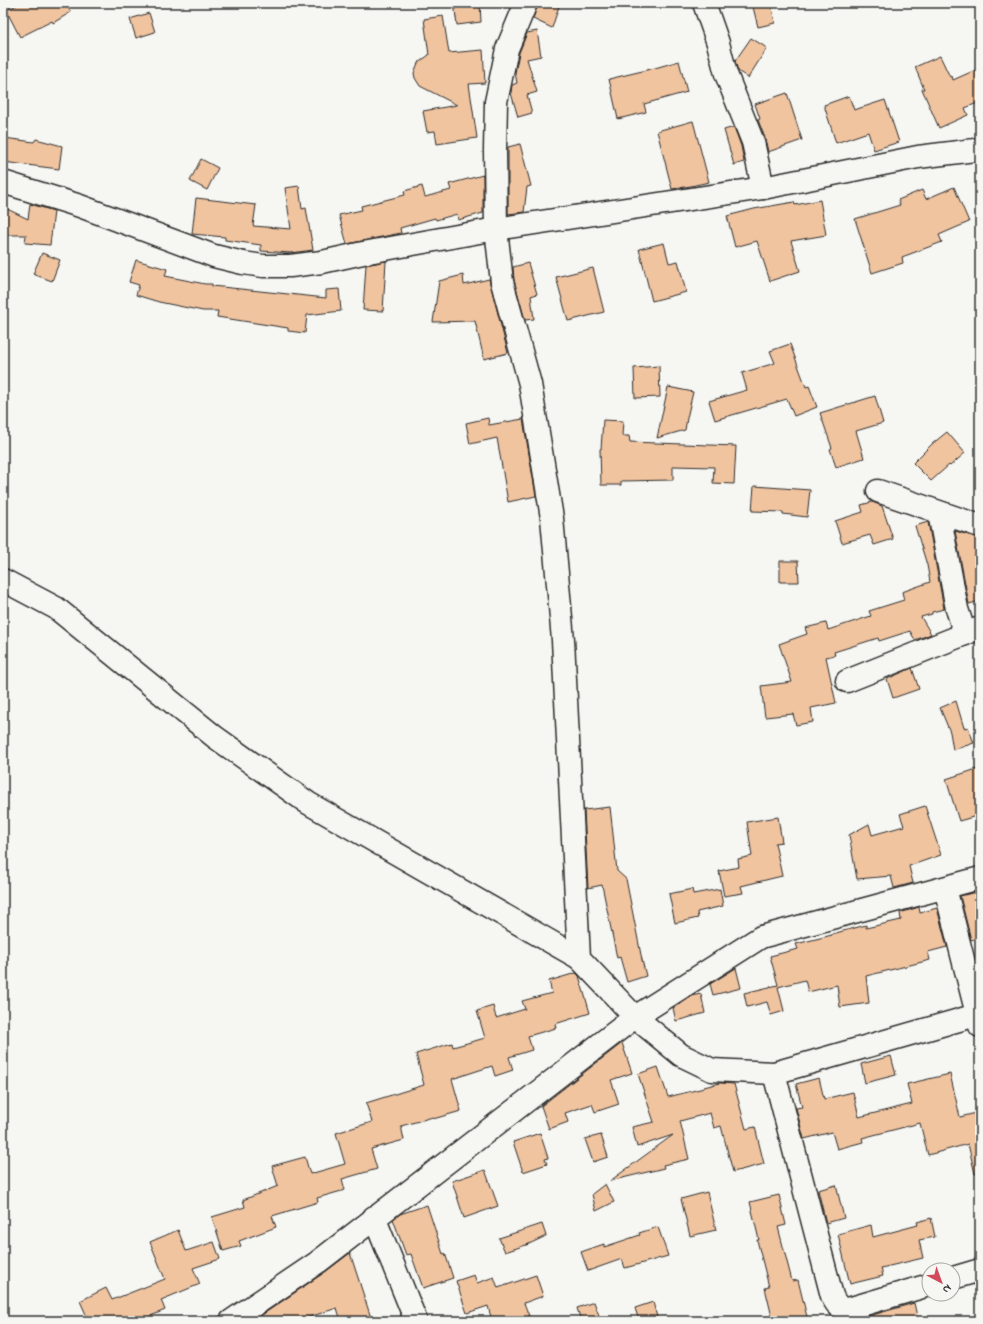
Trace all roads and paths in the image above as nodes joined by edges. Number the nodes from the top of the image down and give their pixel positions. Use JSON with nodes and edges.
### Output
{"nodes":[{"id":1,"x":526,"y":3,"type":"edge"},
{"id":2,"x":704,"y":3,"type":"edge"},
{"id":3,"x":980,"y":150,"type":"edge"},
{"id":4,"x":3,"y":182,"type":"edge"},
{"id":5,"x":763,"y":188,"type":"junction"},
{"id":6,"x":496,"y":229,"type":"junction"},
{"id":7,"x":878,"y":491,"type":"dead end"},
{"id":8,"x":939,"y":513,"type":"junction"},
{"id":9,"x":980,"y":526,"type":"edge"},
{"id":10,"x":3,"y":580,"type":"edge"},
{"id":11,"x":973,"y":631,"type":"edge"},
{"id":12,"x":847,"y":681,"type":"dead end"},
{"id":13,"x":980,"y":878,"type":"edge"},
{"id":14,"x":945,"y":888,"type":"junction"},
{"id":15,"x":579,"y":958,"type":"junction"},
{"id":16,"x":977,"y":1010,"type":"edge"},
{"id":17,"x":635,"y":1017,"type":"junction"},
{"id":18,"x":774,"y":1073,"type":"junction"},
{"id":19,"x":374,"y":1217,"type":"junction"},
{"id":20,"x":980,"y":1270,"type":"edge"},
{"id":21,"x":961,"y":1276,"type":"edge"},
{"id":22,"x":921,"y":1287,"type":"edge"},
{"id":23,"x":231,"y":1321,"type":"edge"},
{"id":24,"x":416,"y":1321,"type":"edge"}],
"edges":[{"from":1,"to":6,"type":"street"},
{"from":2,"to":5,"type":"street"},
{"from":3,"to":5,"type":"street"},
{"from":4,"to":6,"type":"street"},
{"from":5,"to":6,"type":"street"},
{"from":6,"to":15,"type":"street"},
{"from":7,"to":8,"type":"street"},
{"from":8,"to":9,"type":"street"},
{"from":8,"to":11,"type":"street"},
{"from":10,"to":15,"type":"street"},
{"from":11,"to":12,"type":"street"},
{"from":13,"to":14,"type":"street"},
{"from":14,"to":16,"type":"street"},
{"from":14,"to":17,"type":"street"},
{"from":15,"to":17,"type":"street"},
{"from":16,"to":18,"type":"street"},
{"from":17,"to":18,"type":"street"},
{"from":17,"to":19,"type":"street"},
{"from":18,"to":22,"type":"street"},
{"from":19,"to":23,"type":"street"},
{"from":19,"to":24,"type":"street"},
{"from":20,"to":21,"type":"street"}]}
